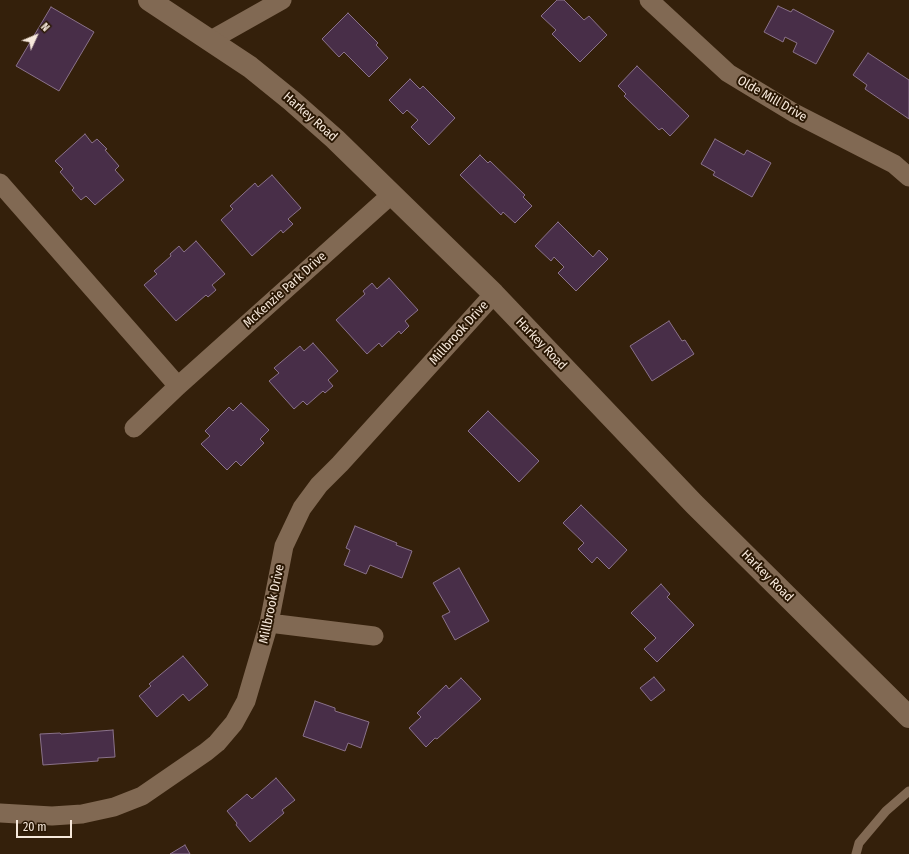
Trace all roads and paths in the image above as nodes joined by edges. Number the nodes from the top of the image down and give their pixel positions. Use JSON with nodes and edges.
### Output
{"nodes":[{"id":1,"x":149,"y":0,"type":"edge"},
{"id":2,"x":282,"y":0,"type":"edge"},
{"id":3,"x":649,"y":0,"type":"edge"},
{"id":4,"x":211,"y":40,"type":"junction"},
{"id":5,"x":909,"y":177,"type":"edge"},
{"id":6,"x":0,"y":183,"type":"edge"},
{"id":7,"x":392,"y":194,"type":"junction"},
{"id":8,"x":494,"y":294,"type":"junction"},
{"id":9,"x":178,"y":386,"type":"junction"},
{"id":10,"x":134,"y":428,"type":"dead end"},
{"id":11,"x":269,"y":624,"type":"junction"},
{"id":12,"x":374,"y":636,"type":"dead end"},
{"id":13,"x":909,"y":717,"type":"edge"},
{"id":14,"x":909,"y":791,"type":"edge"},
{"id":15,"x":0,"y":813,"type":"edge"},
{"id":16,"x":856,"y":854,"type":"edge"}],
"edges":[{"from":1,"to":4,"type":"street","name":"Harkey Road"},
{"from":2,"to":4,"type":"street"},
{"from":3,"to":5,"type":"street","name":"Olde Mill Drive"},
{"from":4,"to":7,"type":"street","name":"Harkey Road"},
{"from":6,"to":9,"type":"street"},
{"from":7,"to":8,"type":"street","name":"Harkey Road"},
{"from":7,"to":9,"type":"street","name":"McKenzie Park Drive"},
{"from":8,"to":11,"type":"street","name":"Millbrook Drive"},
{"from":8,"to":13,"type":"street","name":"Harkey Road"},
{"from":9,"to":10,"type":"street","name":"McKenzie Park Drive"},
{"from":11,"to":12,"type":"street"},
{"from":11,"to":15,"type":"street","name":"Millbrook Drive"},
{"from":14,"to":16,"type":"lane"}]}
